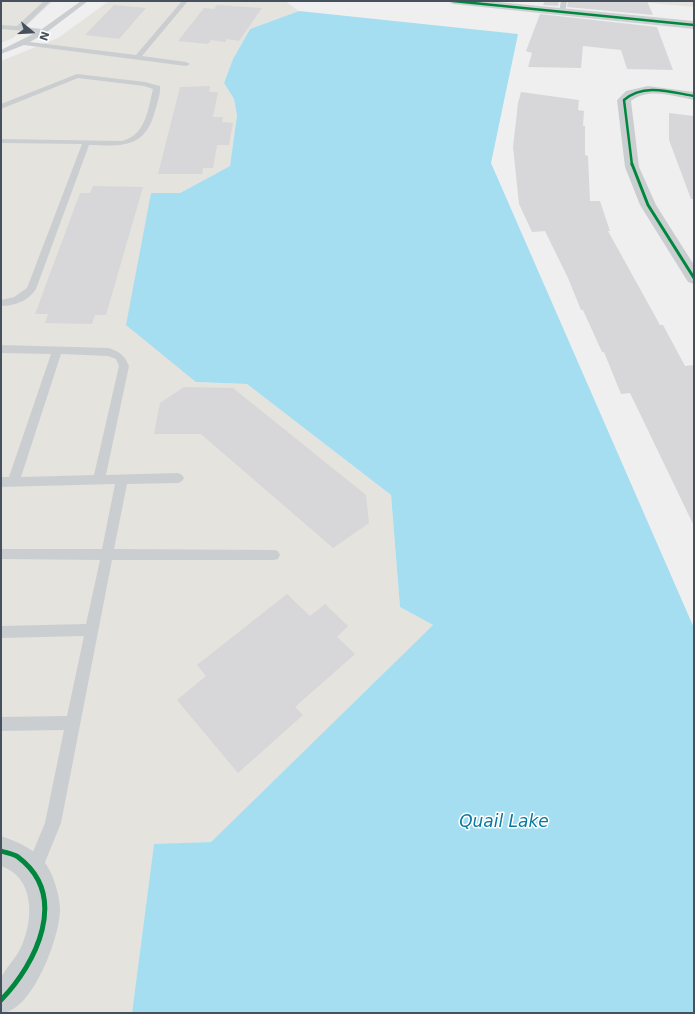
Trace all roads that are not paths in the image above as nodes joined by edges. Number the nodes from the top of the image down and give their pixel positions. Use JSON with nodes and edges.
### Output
{"nodes":[{"id":1,"x":48,"y":1,"type":"edge"},
{"id":2,"x":85,"y":1,"type":"edge"},
{"id":3,"x":185,"y":1,"type":"edge"},
{"id":4,"x":453,"y":1,"type":"edge"},
{"id":5,"x":563,"y":6,"type":"edge"},
{"id":6,"x":694,"y":25,"type":"edge"},
{"id":7,"x":1,"y":27,"type":"edge"},
{"id":8,"x":18,"y":29,"type":"junction"},
{"id":9,"x":45,"y":31,"type":"junction"},
{"id":10,"x":25,"y":43,"type":"junction"},
{"id":11,"x":1,"y":52,"type":"edge"},
{"id":12,"x":137,"y":58,"type":"junction"},
{"id":13,"x":186,"y":64,"type":"dead end"},
{"id":14,"x":694,"y":96,"type":"edge"},
{"id":15,"x":1,"y":107,"type":"edge"},
{"id":16,"x":1,"y":141,"type":"edge"},
{"id":17,"x":86,"y":143,"type":"junction"},
{"id":18,"x":694,"y":278,"type":"edge"},
{"id":19,"x":1,"y":303,"type":"edge"},
{"id":20,"x":1,"y":349,"type":"edge"},
{"id":21,"x":57,"y":350,"type":"junction"},
{"id":22,"x":178,"y":478,"type":"dead end"},
{"id":23,"x":99,"y":480,"type":"junction"},
{"id":24,"x":122,"y":480,"type":"junction"},
{"id":25,"x":1,"y":482,"type":"edge"},
{"id":26,"x":13,"y":482,"type":"junction"},
{"id":27,"x":1,"y":554,"type":"edge"},
{"id":28,"x":107,"y":554,"type":"junction"},
{"id":29,"x":274,"y":556,"type":"dead end"},
{"id":30,"x":91,"y":630,"type":"junction"},
{"id":31,"x":1,"y":632,"type":"edge"},
{"id":32,"x":73,"y":723,"type":"junction"},
{"id":33,"x":1,"y":724,"type":"edge"},
{"id":34,"x":1,"y":851,"type":"edge"},
{"id":35,"x":33,"y":871,"type":"junction"},
{"id":36,"x":1,"y":1000,"type":"edge"}],
"edges":[{"from":1,"to":8,"type":"lane"},
{"from":2,"to":9,"type":"lane"},
{"from":3,"to":12,"type":"lane"},
{"from":4,"to":5,"type":"main road"},
{"from":5,"to":6,"type":"main road"},
{"from":7,"to":8,"type":"lane"},
{"from":8,"to":9,"type":"lane"},
{"from":9,"to":10,"type":"lane"},
{"from":10,"to":11,"type":"lane"},
{"from":10,"to":12,"type":"lane"},
{"from":12,"to":13,"type":"lane"},
{"from":14,"to":18,"type":"street"},
{"from":15,"to":17,"type":"lane"},
{"from":16,"to":17,"type":"lane"},
{"from":17,"to":19,"type":"lane"},
{"from":20,"to":21,"type":"lane"},
{"from":21,"to":23,"type":"lane"},
{"from":21,"to":26,"type":"lane"},
{"from":22,"to":24,"type":"lane"},
{"from":23,"to":24,"type":"lane"},
{"from":23,"to":26,"type":"lane"},
{"from":24,"to":28,"type":"lane"},
{"from":25,"to":26,"type":"lane"},
{"from":27,"to":28,"type":"lane"},
{"from":28,"to":29,"type":"lane"},
{"from":28,"to":30,"type":"lane"},
{"from":30,"to":31,"type":"lane"},
{"from":30,"to":32,"type":"lane"},
{"from":32,"to":33,"type":"lane"},
{"from":32,"to":35,"type":"lane"},
{"from":34,"to":35,"type":"street"},
{"from":35,"to":36,"type":"street"}]}
